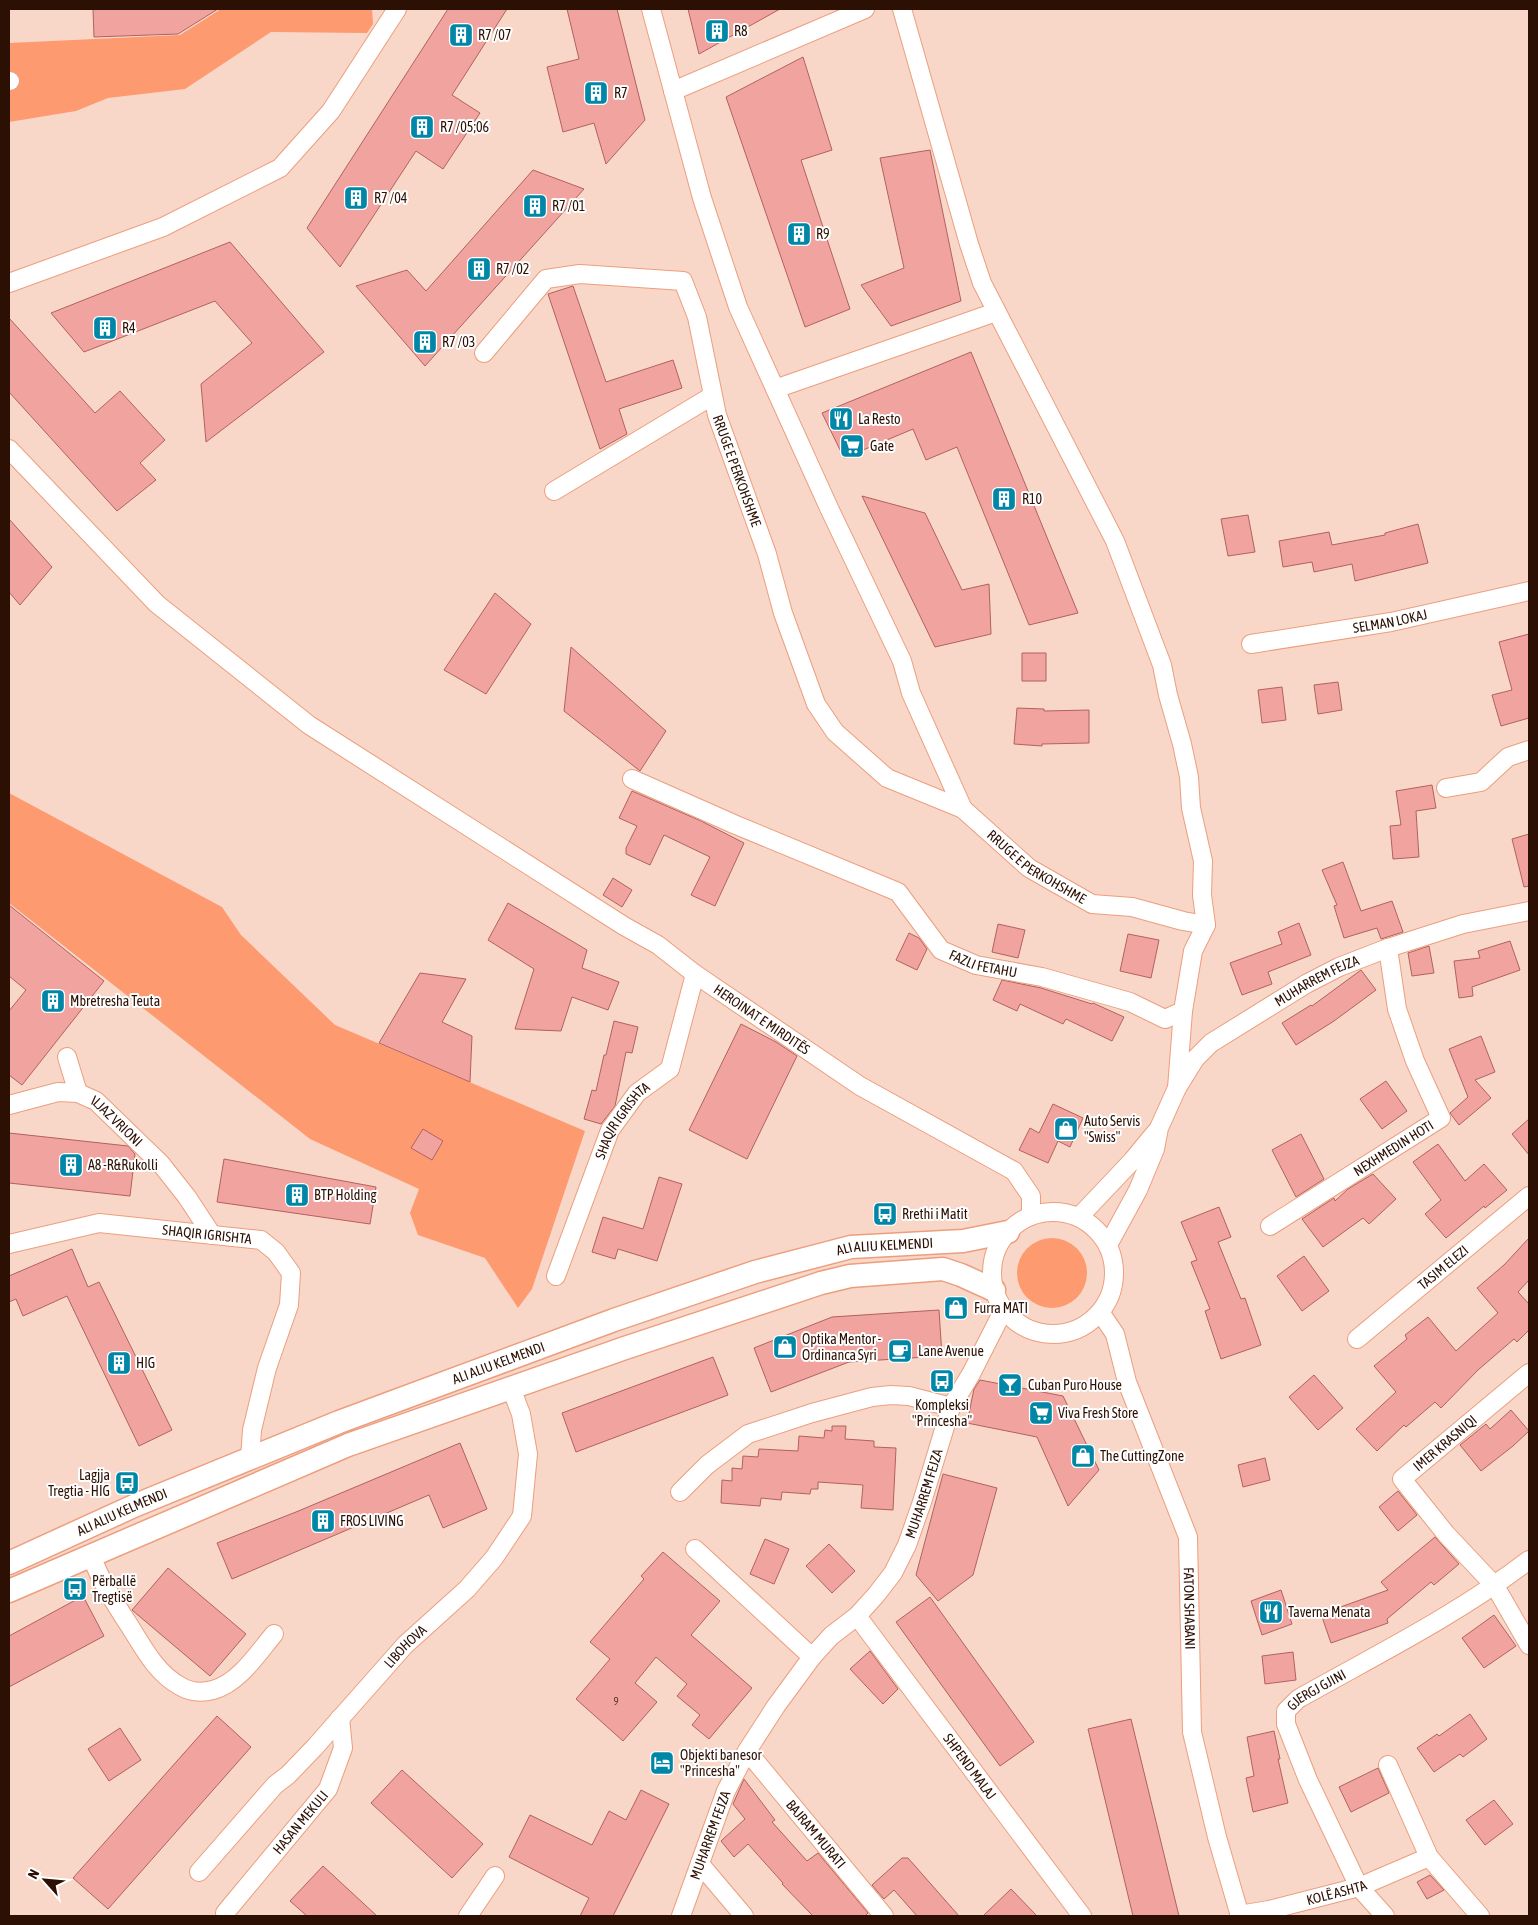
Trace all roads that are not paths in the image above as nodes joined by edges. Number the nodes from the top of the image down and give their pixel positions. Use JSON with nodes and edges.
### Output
{"nodes":[{"id":1,"x":397,"y":9,"type":"edge"},
{"id":2,"x":651,"y":9,"type":"edge"},
{"id":3,"x":865,"y":9,"type":"edge"},
{"id":4,"x":902,"y":9,"type":"edge"},
{"id":5,"x":673,"y":91,"type":"junction"},
{"id":6,"x":9,"y":283,"type":"edge"},
{"id":7,"x":996,"y":312,"type":"junction"},
{"id":8,"x":484,"y":353,"type":"dead end"},
{"id":9,"x":775,"y":389,"type":"junction"},
{"id":10,"x":712,"y":396,"type":"junction"},
{"id":11,"x":9,"y":449,"type":"edge"},
{"id":12,"x":554,"y":491,"type":"dead end"},
{"id":13,"x":1529,"y":591,"type":"edge"},
{"id":14,"x":1251,"y":644,"type":"dead end"},
{"id":15,"x":1529,"y":750,"type":"edge"},
{"id":16,"x":632,"y":779,"type":"dead end"},
{"id":17,"x":1446,"y":788,"type":"dead end"},
{"id":18,"x":963,"y":809,"type":"junction"},
{"id":19,"x":1529,"y":911,"type":"edge"},
{"id":20,"x":1206,"y":925,"type":"junction"},
{"id":21,"x":1388,"y":948,"type":"junction"},
{"id":22,"x":695,"y":974,"type":"junction"},
{"id":23,"x":1182,"y":1011,"type":"junction"},
{"id":24,"x":67,"y":1057,"type":"dead end"},
{"id":25,"x":1176,"y":1088,"type":"junction"},
{"id":26,"x":78,"y":1093,"type":"junction"},
{"id":27,"x":9,"y":1105,"type":"edge"},
{"id":28,"x":1159,"y":1128,"type":"junction"},
{"id":29,"x":1529,"y":1196,"type":"edge"},
{"id":30,"x":1031,"y":1216,"type":"junction"},
{"id":31,"x":1079,"y":1217,"type":"junction"},
{"id":32,"x":1270,"y":1226,"type":"dead end"},
{"id":33,"x":1008,"y":1232,"type":"junction"},
{"id":34,"x":212,"y":1234,"type":"junction"},
{"id":35,"x":9,"y":1244,"type":"edge"},
{"id":36,"x":1108,"y":1245,"type":"junction"},
{"id":37,"x":556,"y":1276,"type":"dead end"},
{"id":38,"x":999,"y":1300,"type":"junction"},
{"id":39,"x":1100,"y":1312,"type":"junction"},
{"id":40,"x":1357,"y":1339,"type":"dead end"},
{"id":41,"x":1529,"y":1373,"type":"edge"},
{"id":42,"x":510,"y":1388,"type":"junction"},
{"id":43,"x":951,"y":1407,"type":"junction"},
{"id":44,"x":250,"y":1459,"type":"junction"},
{"id":45,"x":680,"y":1492,"type":"dead end"},
{"id":46,"x":695,"y":1549,"type":"dead end"},
{"id":47,"x":91,"y":1555,"type":"junction"},
{"id":48,"x":1529,"y":1560,"type":"edge"},
{"id":49,"x":9,"y":1563,"type":"edge"},
{"id":50,"x":1495,"y":1586,"type":"junction"},
{"id":51,"x":9,"y":1591,"type":"edge"},
{"id":52,"x":857,"y":1616,"type":"junction"},
{"id":53,"x":274,"y":1634,"type":"dead end"},
{"id":54,"x":1529,"y":1645,"type":"edge"},
{"id":55,"x":812,"y":1657,"type":"junction"},
{"id":56,"x":340,"y":1718,"type":"junction"},
{"id":57,"x":747,"y":1750,"type":"junction"},
{"id":58,"x":1388,"y":1765,"type":"dead end"},
{"id":59,"x":1429,"y":1857,"type":"junction"},
{"id":60,"x":700,"y":1864,"type":"junction"},
{"id":61,"x":199,"y":1872,"type":"dead end"},
{"id":62,"x":495,"y":1876,"type":"dead end"},
{"id":63,"x":1359,"y":1887,"type":"junction"},
{"id":64,"x":223,"y":1915,"type":"edge"},
{"id":65,"x":468,"y":1916,"type":"edge"},
{"id":66,"x":681,"y":1916,"type":"edge"},
{"id":67,"x":744,"y":1916,"type":"edge"},
{"id":68,"x":884,"y":1916,"type":"edge"},
{"id":69,"x":1082,"y":1916,"type":"edge"},
{"id":70,"x":1239,"y":1916,"type":"edge"},
{"id":71,"x":1385,"y":1916,"type":"edge"},
{"id":72,"x":1480,"y":1916,"type":"edge"}],
"edges":[{"from":1,"to":6,"type":"street"},
{"from":2,"to":5,"type":"street","name":"RRUGE E PERKOHSHME"},
{"from":3,"to":5,"type":"street"},
{"from":4,"to":7,"type":"street"},
{"from":5,"to":9,"type":"street","name":"RRUGE E PERKOHSHME"},
{"from":7,"to":9,"type":"street"},
{"from":7,"to":20,"type":"street"},
{"from":8,"to":10,"type":"street","name":"RRUGE E PERKOHSHME"},
{"from":9,"to":18,"type":"street","name":"RRUGE E PERKOHSHME"},
{"from":10,"to":12,"type":"street"},
{"from":10,"to":18,"type":"street","name":"RRUGE E PERKOHSHME"},
{"from":11,"to":22,"type":"street","name":"HEROINAT E MIRDITËS"},
{"from":13,"to":14,"type":"street","name":"SELMAN LOKAJ"},
{"from":15,"to":17,"type":"street"},
{"from":16,"to":23,"type":"street","name":"FAZLI FETAHU"},
{"from":18,"to":20,"type":"street","name":"RRUGE E PERKOHSHME"},
{"from":19,"to":21,"type":"street","name":"MUHARREM FEJZA"},
{"from":20,"to":23,"type":"street"},
{"from":21,"to":25,"type":"street","name":"MUHARREM FEJZA"},
{"from":21,"to":32,"type":"street","name":"NEXHMEDIN HOTI"},
{"from":22,"to":30,"type":"street","name":"HEROINAT E MIRDITËS"},
{"from":22,"to":37,"type":"street","name":"SHAQIR IGRISHTA"},
{"from":23,"to":25,"type":"street"},
{"from":24,"to":26,"type":"street"},
{"from":25,"to":28,"type":"street","name":"MUHARREM FEJZA"},
{"from":26,"to":27,"type":"street","name":"ILJAZ VRIONI"},
{"from":26,"to":34,"type":"street","name":"ILJAZ VRIONI"},
{"from":28,"to":31,"type":"street","name":"MUHARREM FEJZA"},
{"from":28,"to":36,"type":"street","name":"MUHARREM FEJZA"},
{"from":29,"to":40,"type":"street","name":"TASIM ELEZI"},
{"from":30,"to":31,"type":"street"},
{"from":30,"to":33,"type":"street"},
{"from":31,"to":36,"type":"street"},
{"from":33,"to":38,"type":"street"},
{"from":33,"to":44,"type":"main road","name":"ALI ALIU KELMENDI"},
{"from":34,"to":35,"type":"street","name":"SHAQIR IGRISHTA"},
{"from":34,"to":44,"type":"street","name":"SHAQIR IGRISHTA"},
{"from":36,"to":39,"type":"street"},
{"from":38,"to":39,"type":"street"},
{"from":38,"to":42,"type":"main road","name":"ALI ALIU KELMENDI"},
{"from":38,"to":43,"type":"street","name":"MUHARREM FEJZA"},
{"from":39,"to":70,"type":"street","name":"FATON SHABANI"},
{"from":41,"to":50,"type":"street","name":"IMER KRASNIQI"},
{"from":42,"to":47,"type":"main road","name":"ALI ALIU KELMENDI"},
{"from":42,"to":56,"type":"street","name":"LIBOHOVA"},
{"from":43,"to":45,"type":"street"},
{"from":43,"to":52,"type":"street","name":"MUHARREM FEJZA"},
{"from":44,"to":49,"type":"main road","name":"ALI ALIU KELMENDI"},
{"from":46,"to":55,"type":"street"},
{"from":47,"to":51,"type":"main road","name":"ALI ALIU KELMENDI"},
{"from":47,"to":53,"type":"street"},
{"from":48,"to":50,"type":"street"},
{"from":50,"to":54,"type":"street","name":"IMER KRASNIQI"},
{"from":50,"to":63,"type":"street","name":"GJERGJ GJINI"},
{"from":52,"to":55,"type":"street","name":"MUHARREM FEJZA"},
{"from":52,"to":69,"type":"street","name":"SHPEND MALAJ"},
{"from":55,"to":57,"type":"street","name":"MUHARREM FEJZA"},
{"from":56,"to":61,"type":"street","name":"LIBOHOVA"},
{"from":56,"to":64,"type":"street","name":"HASAN MEKULI"},
{"from":57,"to":60,"type":"street","name":"MUHARREM FEJZA"},
{"from":57,"to":68,"type":"street","name":"BAJRAM MURATI"},
{"from":58,"to":59,"type":"street"},
{"from":59,"to":63,"type":"street","name":"KOLË ASHTA"},
{"from":59,"to":72,"type":"street"},
{"from":60,"to":66,"type":"street","name":"MUHARREM FEJZA"},
{"from":60,"to":67,"type":"street"},
{"from":62,"to":65,"type":"street"},
{"from":63,"to":70,"type":"street","name":"KOLË ASHTA"},
{"from":63,"to":71,"type":"street","name":"GJERGJ GJINI"}]}
